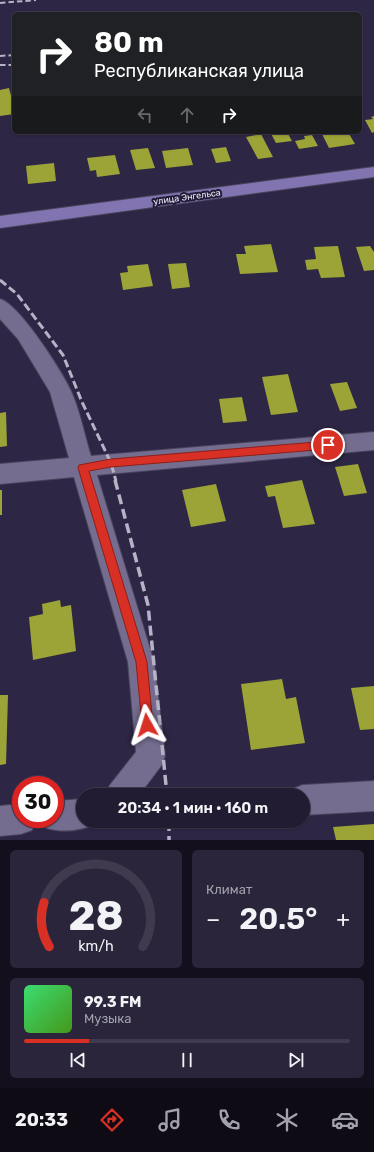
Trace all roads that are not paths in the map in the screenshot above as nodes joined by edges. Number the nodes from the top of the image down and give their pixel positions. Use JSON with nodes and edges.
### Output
{"nodes":[{"id":1,"x":374,"y":172,"type":"edge"},
{"id":2,"x":0,"y":222,"type":"edge"},
{"id":3,"x":0,"y":306,"type":"edge"},
{"id":4,"x":374,"y":441,"type":"edge"},
{"id":5,"x":83,"y":468,"type":"junction"},
{"id":6,"x":0,"y":474,"type":"edge"},
{"id":7,"x":125,"y":788,"type":"edge"},
{"id":8,"x":374,"y":796,"type":"edge"},
{"id":9,"x":310,"y":800,"type":"edge"},
{"id":10,"x":76,"y":814,"type":"edge"},
{"id":11,"x":64,"y":815,"type":"edge"},
{"id":12,"x":12,"y":820,"type":"edge"},
{"id":13,"x":0,"y":821,"type":"edge"}],
"edges":[{"from":1,"to":2,"type":"street","name":"улица Энгельса"},
{"from":3,"to":5,"type":"street"},
{"from":4,"to":5,"type":"street"},
{"from":5,"to":6,"type":"street"},
{"from":5,"to":7,"type":"street"},
{"from":8,"to":9,"type":"street"},
{"from":10,"to":11,"type":"street"},
{"from":12,"to":13,"type":"street"}]}
